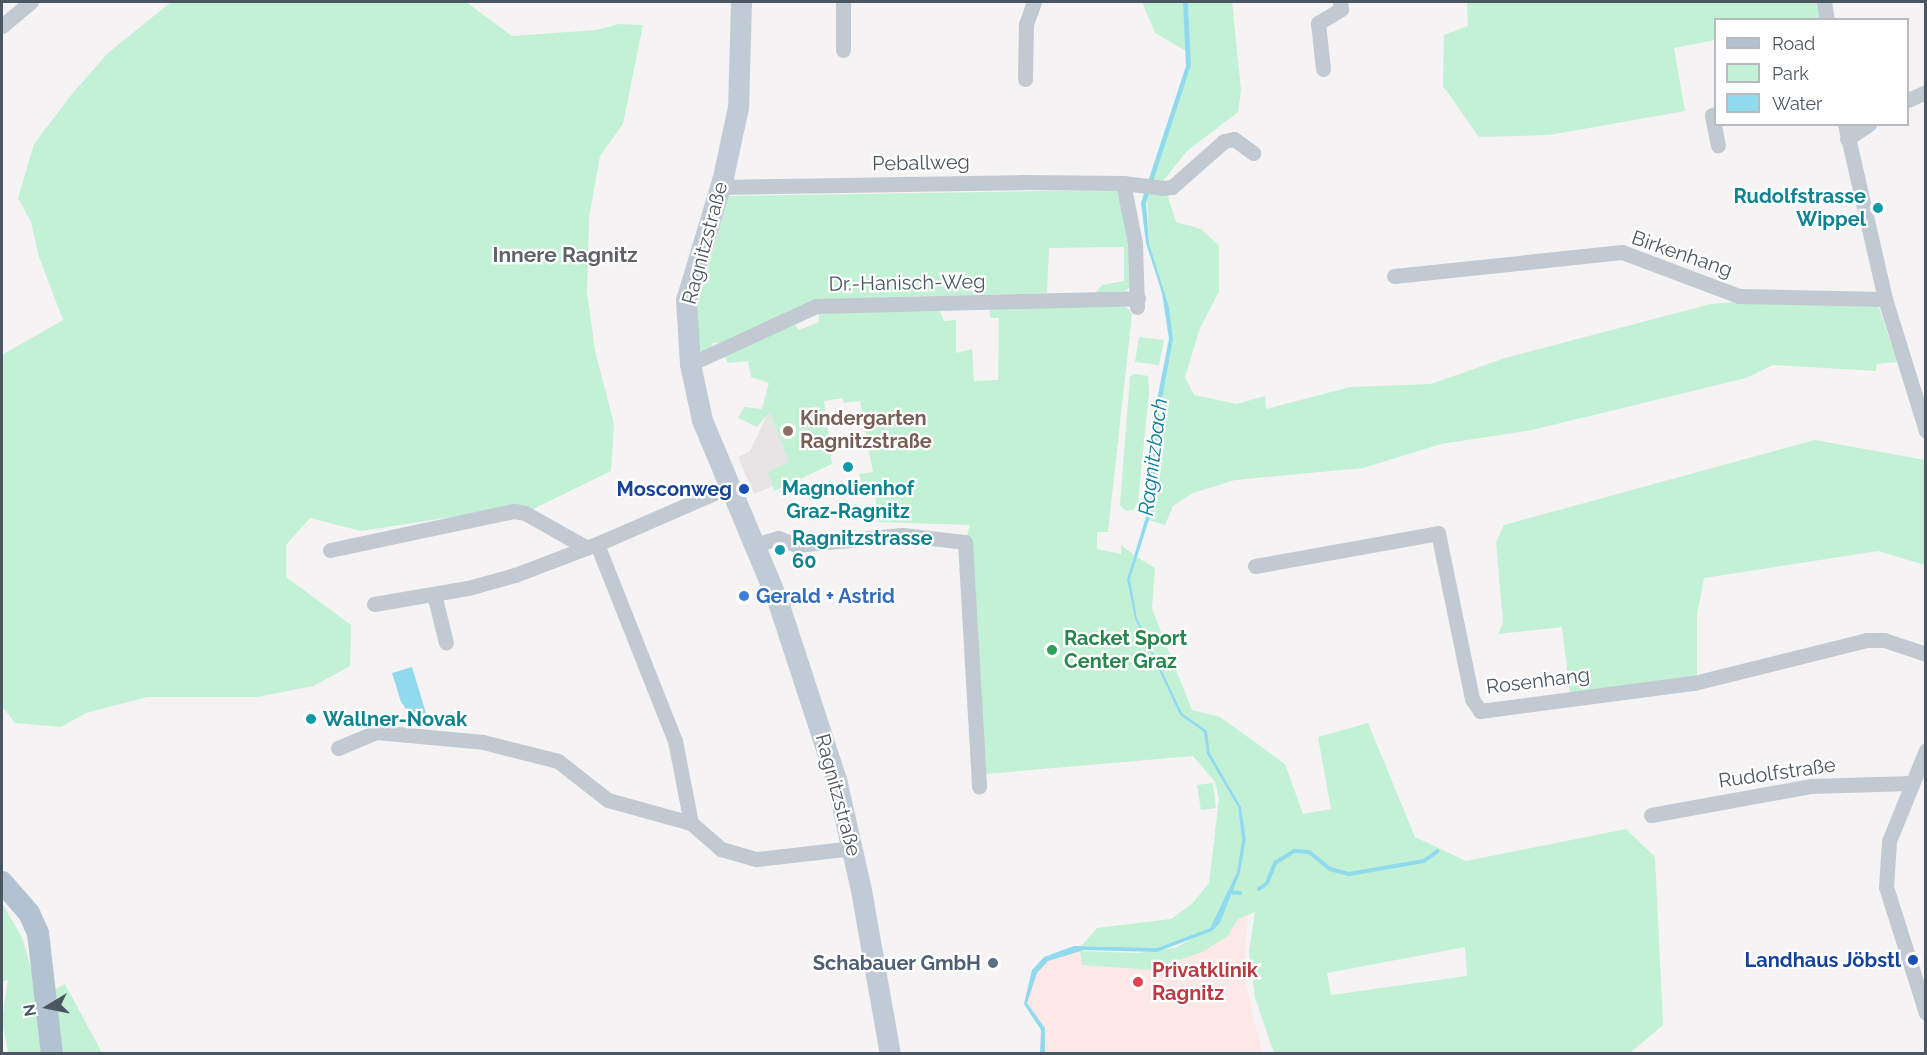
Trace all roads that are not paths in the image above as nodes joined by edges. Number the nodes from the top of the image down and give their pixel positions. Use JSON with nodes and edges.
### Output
{"nodes":[{"id":1,"x":31,"y":2,"type":"edge"},
{"id":2,"x":741,"y":2,"type":"edge"},
{"id":3,"x":843,"y":2,"type":"edge"},
{"id":4,"x":1034,"y":2,"type":"edge"},
{"id":5,"x":1340,"y":2,"type":"edge"},
{"id":6,"x":1824,"y":2,"type":"edge"},
{"id":7,"x":1827,"y":18,"type":"edge"},
{"id":8,"x":2,"y":26,"type":"edge"},
{"id":9,"x":843,"y":50,"type":"dead end"},
{"id":10,"x":1323,"y":69,"type":"dead end"},
{"id":11,"x":1026,"y":79,"type":"dead end"},
{"id":12,"x":1926,"y":92,"type":"edge"},
{"id":13,"x":1909,"y":100,"type":"edge"},
{"id":14,"x":1714,"y":126,"type":"edge"},
{"id":15,"x":1863,"y":126,"type":"edge"},
{"id":16,"x":1846,"y":132,"type":"edge"},
{"id":17,"x":1718,"y":145,"type":"dead end"},
{"id":18,"x":1253,"y":153,"type":"dead end"},
{"id":19,"x":1123,"y":183,"type":"junction"},
{"id":20,"x":720,"y":187,"type":"junction"},
{"id":21,"x":1395,"y":276,"type":"dead end"},
{"id":22,"x":1885,"y":299,"type":"junction"},
{"id":23,"x":690,"y":364,"type":"junction"},
{"id":24,"x":1926,"y":431,"type":"edge"},
{"id":25,"x":728,"y":487,"type":"junction"},
{"id":26,"x":755,"y":545,"type":"junction"},
{"id":27,"x":592,"y":546,"type":"junction"},
{"id":28,"x":330,"y":550,"type":"dead end"},
{"id":29,"x":1255,"y":566,"type":"dead end"},
{"id":30,"x":434,"y":594,"type":"junction"},
{"id":31,"x":374,"y":604,"type":"dead end"},
{"id":32,"x":446,"y":643,"type":"dead end"},
{"id":33,"x":1926,"y":654,"type":"edge"},
{"id":34,"x":338,"y":748,"type":"dead end"},
{"id":35,"x":1926,"y":750,"type":"edge"},
{"id":36,"x":1910,"y":783,"type":"junction"},
{"id":37,"x":979,"y":788,"type":"dead end"},
{"id":38,"x":1651,"y":815,"type":"dead end"},
{"id":39,"x":691,"y":823,"type":"junction"},
{"id":40,"x":853,"y":848,"type":"junction"},
{"id":41,"x":2,"y":882,"type":"edge"},
{"id":42,"x":1926,"y":1014,"type":"edge"},
{"id":43,"x":52,"y":1053,"type":"edge"},
{"id":44,"x":890,"y":1053,"type":"edge"}],
"edges":[{"from":1,"to":8,"type":"street"},
{"from":2,"to":20,"type":"main road","name":"Ragnitzstraße"},
{"from":3,"to":9,"type":"street"},
{"from":4,"to":11,"type":"street"},
{"from":5,"to":10,"type":"street"},
{"from":6,"to":7,"type":"street"},
{"from":12,"to":13,"type":"street"},
{"from":14,"to":17,"type":"street"},
{"from":15,"to":16,"type":"street"},
{"from":16,"to":22,"type":"street"},
{"from":18,"to":19,"type":"street","name":"Peballweg"},
{"from":19,"to":20,"type":"street","name":"Peballweg"},
{"from":19,"to":23,"type":"street","name":"Dr.-Hanisch-Weg"},
{"from":20,"to":23,"type":"main road","name":"Ragnitzstraße"},
{"from":21,"to":22,"type":"street","name":"Birkenhang"},
{"from":22,"to":24,"type":"street"},
{"from":23,"to":25,"type":"main road","name":"Ragnitzstraße"},
{"from":25,"to":26,"type":"main road","name":"Ragnitzstraße"},
{"from":25,"to":27,"type":"street"},
{"from":26,"to":37,"type":"street"},
{"from":26,"to":40,"type":"main road","name":"Ragnitzstraße"},
{"from":27,"to":28,"type":"street"},
{"from":27,"to":30,"type":"street"},
{"from":27,"to":39,"type":"street"},
{"from":29,"to":33,"type":"street","name":"Rosenhang"},
{"from":30,"to":31,"type":"street"},
{"from":30,"to":32,"type":"street"},
{"from":34,"to":39,"type":"street"},
{"from":35,"to":36,"type":"street"},
{"from":36,"to":38,"type":"street","name":"Rudolfstraße"},
{"from":36,"to":42,"type":"street"},
{"from":39,"to":40,"type":"street"},
{"from":40,"to":44,"type":"main road","name":"Ragnitzstraße"},
{"from":41,"to":43,"type":"main road"}]}
